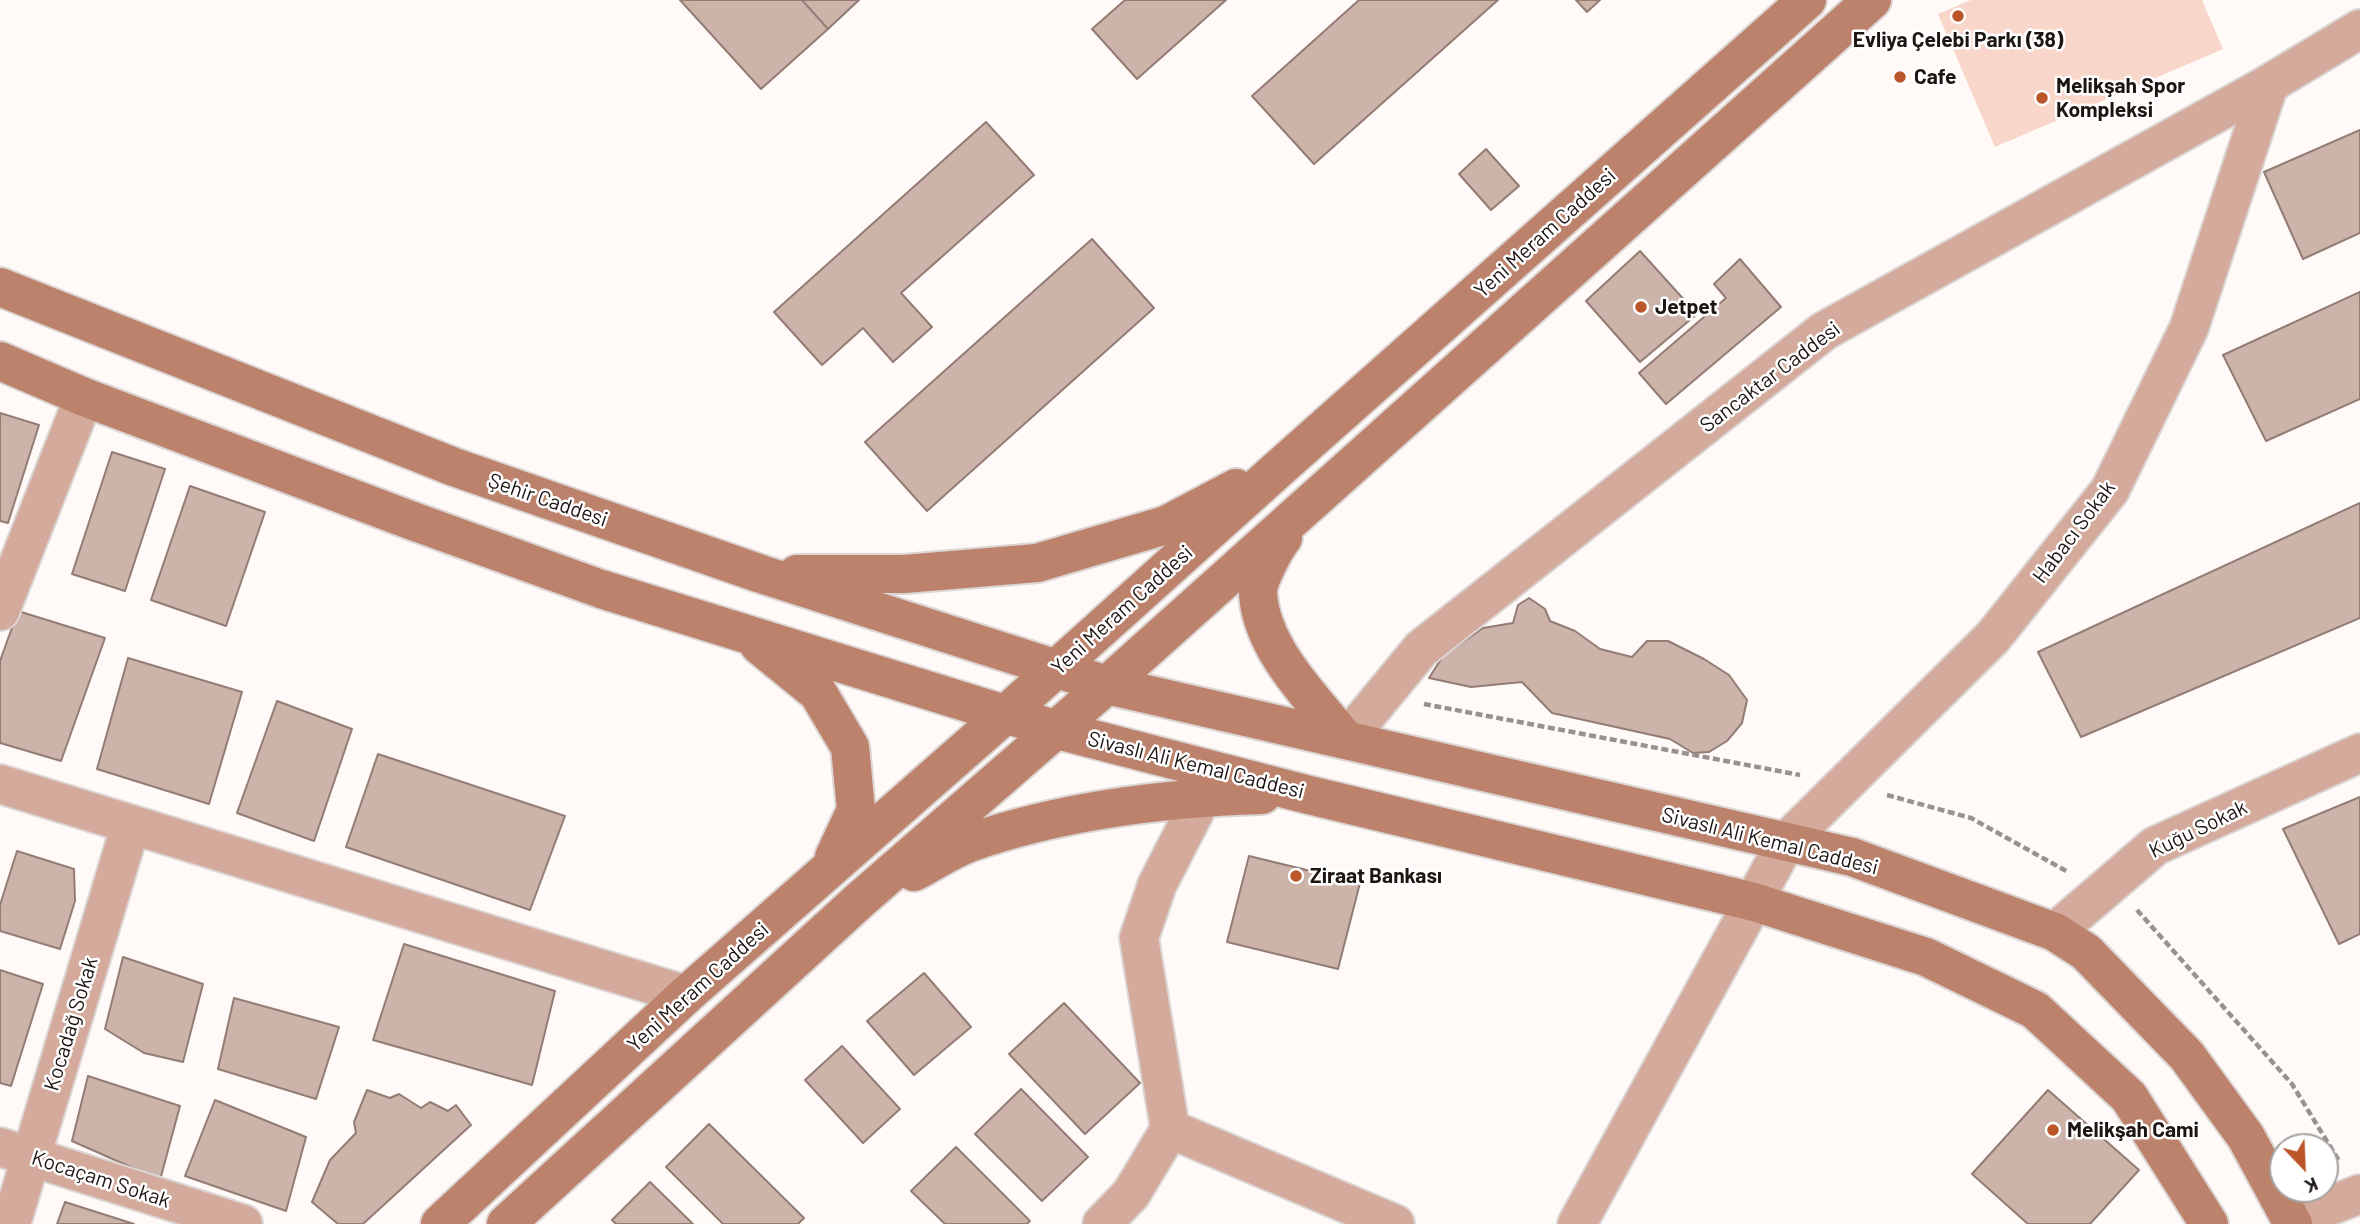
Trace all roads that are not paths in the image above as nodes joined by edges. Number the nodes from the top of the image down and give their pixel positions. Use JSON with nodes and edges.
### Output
{"nodes":[{"id":1,"x":1807,"y":0,"type":"edge"},
{"id":2,"x":1872,"y":0,"type":"edge"},
{"id":3,"x":2358,"y":34,"type":"edge"},
{"id":4,"x":2269,"y":84,"type":"junction"},
{"id":5,"x":0,"y":286,"type":"edge"},
{"id":6,"x":0,"y":361,"type":"edge"},
{"id":7,"x":84,"y":397,"type":"junction"},
{"id":8,"x":1285,"y":463,"type":"junction"},
{"id":9,"x":1313,"y":501,"type":"junction"},
{"id":10,"x":761,"y":574,"type":"junction"},
{"id":11,"x":0,"y":611,"type":"edge"},
{"id":12,"x":743,"y":632,"type":"junction"},
{"id":13,"x":1056,"y":669,"type":"junction"},
{"id":14,"x":1107,"y":685,"type":"junction"},
{"id":15,"x":1007,"y":713,"type":"junction"},
{"id":16,"x":1054,"y":729,"type":"junction"},
{"id":17,"x":1346,"y":740,"type":"junction"},
{"id":18,"x":2360,"y":753,"type":"edge"},
{"id":19,"x":0,"y":783,"type":"edge"},
{"id":20,"x":1305,"y":794,"type":"junction"},
{"id":21,"x":1202,"y":797,"type":"junction"},
{"id":22,"x":131,"y":824,"type":"junction"},
{"id":23,"x":1786,"y":842,"type":"junction"},
{"id":24,"x":827,"y":872,"type":"junction"},
{"id":25,"x":860,"y":900,"type":"junction"},
{"id":26,"x":1754,"y":902,"type":"junction"},
{"id":27,"x":2055,"y":932,"type":"junction"},
{"id":28,"x":686,"y":995,"type":"junction"},
{"id":29,"x":1170,"y":1129,"type":"junction"},
{"id":30,"x":15,"y":1152,"type":"edge"},
{"id":31,"x":2360,"y":1194,"type":"edge"},
{"id":32,"x":2293,"y":1223,"type":"edge"},
{"id":33,"x":11,"y":1224,"type":"edge"},
{"id":34,"x":243,"y":1224,"type":"edge"},
{"id":35,"x":440,"y":1224,"type":"edge"},
{"id":36,"x":506,"y":1224,"type":"edge"},
{"id":37,"x":1102,"y":1224,"type":"edge"},
{"id":38,"x":1395,"y":1224,"type":"edge"},
{"id":39,"x":1577,"y":1224,"type":"edge"},
{"id":40,"x":2209,"y":1224,"type":"edge"}],
"edges":[{"from":1,"to":8,"type":"main road","name":"Yeni Meram Caddesi"},
{"from":2,"to":9,"type":"main road","name":"Yeni Meram Caddesi"},
{"from":3,"to":4,"type":"street","name":"Sancaktar Caddesi"},
{"from":4,"to":17,"type":"street","name":"Sancaktar Caddesi"},
{"from":4,"to":23,"type":"street","name":"Habacı Sokak"},
{"from":5,"to":10,"type":"main road","name":"Şehir Caddesi"},
{"from":6,"to":7,"type":"main road"},
{"from":7,"to":11,"type":"street"},
{"from":7,"to":12,"type":"main road"},
{"from":8,"to":10,"type":"main road"},
{"from":8,"to":13,"type":"main road","name":"Yeni Meram Caddesi"},
{"from":9,"to":14,"type":"main road","name":"Yeni Meram Caddesi"},
{"from":9,"to":17,"type":"main road"},
{"from":10,"to":13,"type":"main road","name":"Şehir Caddesi"},
{"from":12,"to":15,"type":"main road"},
{"from":12,"to":24,"type":"main road"},
{"from":13,"to":14,"type":"main road","name":"Şehir Caddesi"},
{"from":13,"to":15,"type":"main road","name":"Yeni Meram Caddesi"},
{"from":14,"to":16,"type":"main road","name":"Yeni Meram Caddesi"},
{"from":14,"to":17,"type":"main road","name":"Sivaslı Ali Kemal Caddesi"},
{"from":15,"to":16,"type":"main road"},
{"from":15,"to":24,"type":"main road","name":"Yeni Meram Caddesi"},
{"from":16,"to":20,"type":"main road","name":"Sivaslı Ali Kemal Caddesi"},
{"from":16,"to":25,"type":"main road","name":"Yeni Meram Caddesi"},
{"from":17,"to":23,"type":"main road","name":"Sivaslı Ali Kemal Caddesi"},
{"from":18,"to":27,"type":"street","name":"Kuğu Sokak"},
{"from":19,"to":22,"type":"street"},
{"from":20,"to":21,"type":"main road"},
{"from":20,"to":26,"type":"main road","name":"Sivaslı Ali Kemal Caddesi"},
{"from":21,"to":25,"type":"main road"},
{"from":21,"to":29,"type":"street"},
{"from":22,"to":28,"type":"street"},
{"from":22,"to":30,"type":"street","name":"Kocadağ Sokak"},
{"from":23,"to":26,"type":"street","name":"Habacı Sokak"},
{"from":23,"to":27,"type":"main road","name":"Sivaslı Ali Kemal Caddesi"},
{"from":24,"to":28,"type":"main road","name":"Yeni Meram Caddesi"},
{"from":25,"to":36,"type":"main road","name":"Yeni Meram Caddesi"},
{"from":26,"to":39,"type":"street","name":"Habacı Sokak"},
{"from":26,"to":40,"type":"main road","name":"Sivaslı Ali Kemal Caddesi"},
{"from":27,"to":32,"type":"main road","name":"Sivaslı Ali Kemal Caddesi"},
{"from":28,"to":35,"type":"main road","name":"Yeni Meram Caddesi"},
{"from":29,"to":37,"type":"street"},
{"from":29,"to":38,"type":"street"},
{"from":30,"to":33,"type":"street","name":"Kocadağ Sokak"},
{"from":30,"to":34,"type":"street","name":"Kocaçam Sokak"},
{"from":31,"to":32,"type":"street"}]}
